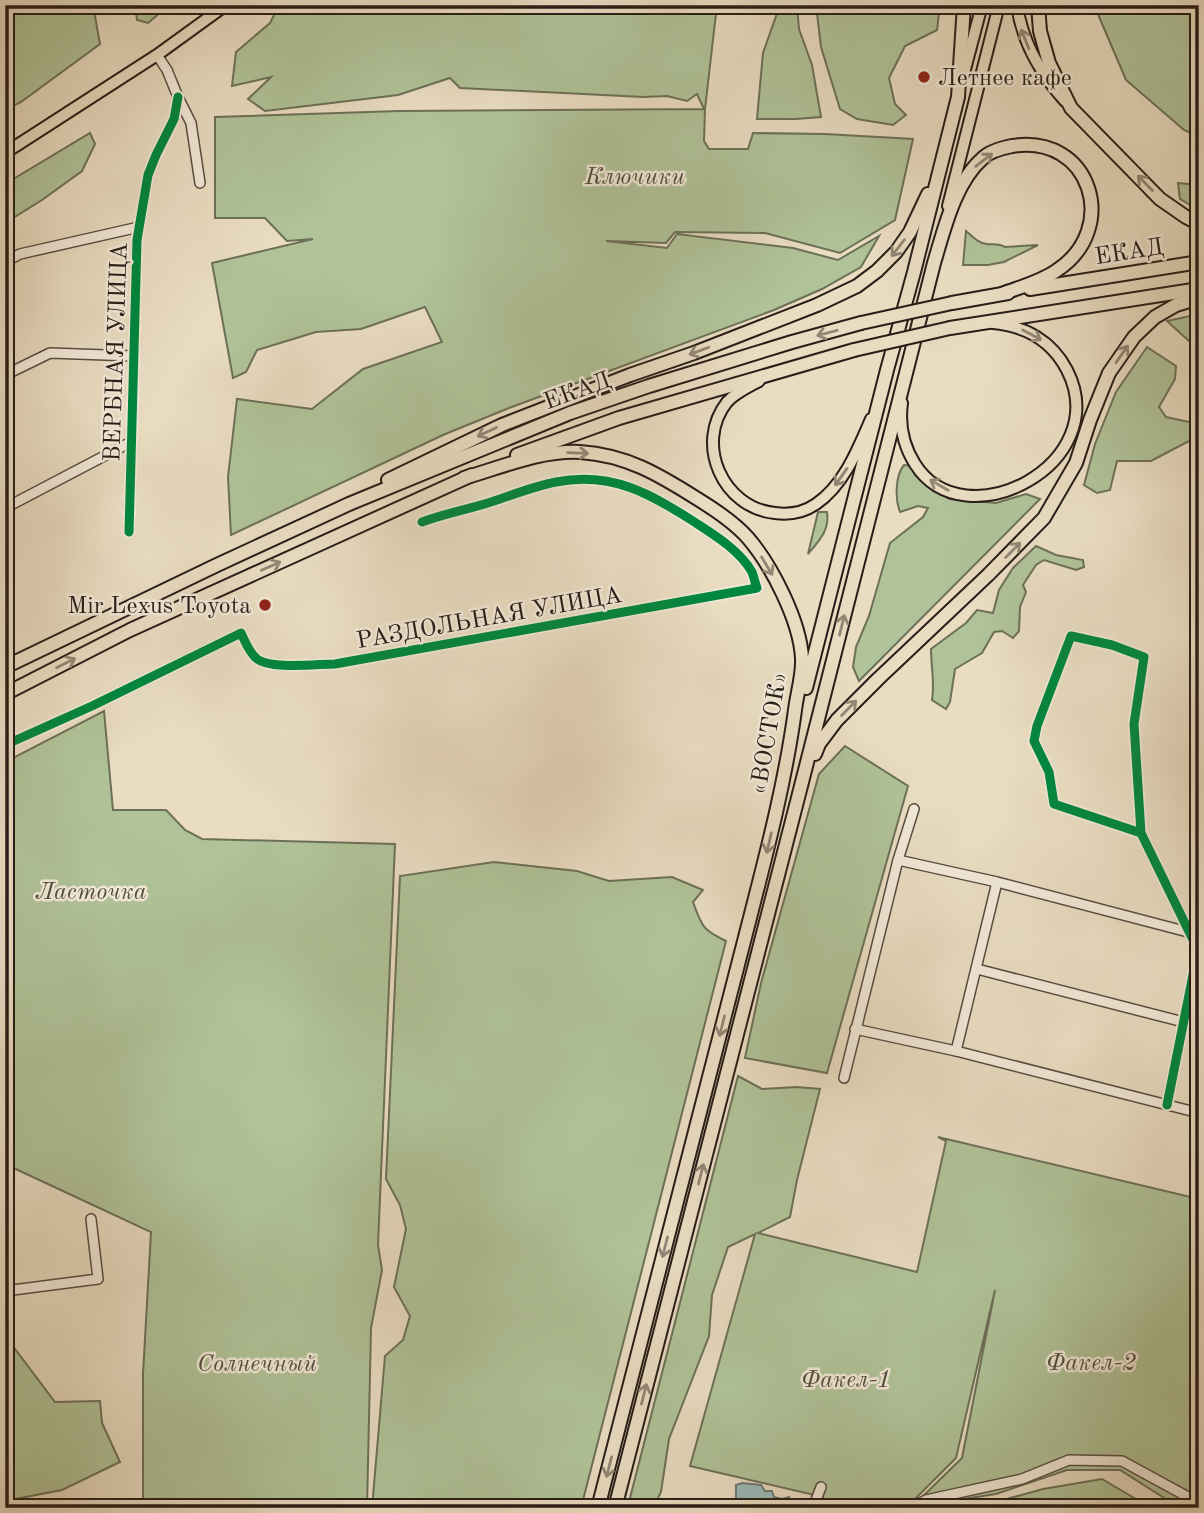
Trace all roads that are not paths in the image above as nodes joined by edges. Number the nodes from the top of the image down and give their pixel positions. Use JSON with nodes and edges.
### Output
{"nodes":[{"id":1,"x":226,"y":5,"type":"edge"},
{"id":2,"x":964,"y":5,"type":"edge"},
{"id":3,"x":982,"y":5,"type":"edge"},
{"id":4,"x":999,"y":5,"type":"edge"},
{"id":5,"x":1017,"y":5,"type":"edge"},
{"id":6,"x":1038,"y":5,"type":"edge"},
{"id":7,"x":157,"y":55,"type":"junction"},
{"id":8,"x":178,"y":97,"type":"junction"},
{"id":9,"x":958,"y":97,"type":"junction"},
{"id":10,"x":1071,"y":108,"type":"junction"},
{"id":11,"x":5,"y":153,"type":"edge"},
{"id":12,"x":941,"y":166,"type":"junction"},
{"id":13,"x":200,"y":183,"type":"dead end"},
{"id":14,"x":1199,"y":224,"type":"edge"},
{"id":15,"x":139,"y":227,"type":"junction"},
{"id":16,"x":5,"y":262,"type":"edge"},
{"id":17,"x":1199,"y":262,"type":"edge"},
{"id":18,"x":934,"y":263,"type":"junction"},
{"id":19,"x":1199,"y":289,"type":"edge"},
{"id":20,"x":1002,"y":294,"type":"junction"},
{"id":21,"x":1199,"y":298,"type":"edge"},
{"id":22,"x":966,"y":324,"type":"junction"},
{"id":23,"x":133,"y":356,"type":"junction"},
{"id":24,"x":909,"y":364,"type":"junction"},
{"id":25,"x":887,"y":370,"type":"junction"},
{"id":26,"x":775,"y":373,"type":"junction"},
{"id":27,"x":5,"y":375,"type":"edge"},
{"id":28,"x":131,"y":442,"type":"junction"},
{"id":29,"x":464,"y":478,"type":"junction"},
{"id":30,"x":349,"y":503,"type":"junction"},
{"id":31,"x":5,"y":508,"type":"edge"},
{"id":32,"x":422,"y":522,"type":"dead end"},
{"id":33,"x":129,"y":532,"type":"dead end"},
{"id":34,"x":5,"y":667,"type":"edge"},
{"id":35,"x":5,"y":694,"type":"edge"},
{"id":36,"x":5,"y":745,"type":"edge"},
{"id":37,"x":790,"y":752,"type":"junction"},
{"id":38,"x":801,"y":786,"type":"junction"},
{"id":39,"x":914,"y":809,"type":"dead end"},
{"id":40,"x":1141,"y":833,"type":"junction"},
{"id":41,"x":898,"y":860,"type":"junction"},
{"id":42,"x":997,"y":882,"type":"junction"},
{"id":43,"x":1188,"y":932,"type":"junction"},
{"id":44,"x":976,"y":969,"type":"junction"},
{"id":45,"x":1183,"y":1022,"type":"junction"},
{"id":46,"x":1199,"y":1026,"type":"edge"},
{"id":47,"x":855,"y":1029,"type":"junction"},
{"id":48,"x":956,"y":1051,"type":"junction"},
{"id":49,"x":844,"y":1078,"type":"dead end"},
{"id":50,"x":1167,"y":1105,"type":"junction"},
{"id":51,"x":1199,"y":1113,"type":"edge"},
{"id":52,"x":91,"y":1219,"type":"dead end"},
{"id":53,"x":5,"y":1290,"type":"edge"},
{"id":54,"x":821,"y":1488,"type":"dead end"},
{"id":55,"x":1199,"y":1503,"type":"edge"},
{"id":56,"x":598,"y":1508,"type":"edge"},
{"id":57,"x":615,"y":1508,"type":"edge"},
{"id":58,"x":813,"y":1508,"type":"edge"},
{"id":59,"x":910,"y":1508,"type":"edge"}],
"edges":[{"from":1,"to":7,"type":"main road"},
{"from":2,"to":9,"type":"highway"},
{"from":3,"to":9,"type":"main road"},
{"from":4,"to":18,"type":"main road"},
{"from":10,"to":5,"type":"main road","one_way":true},
{"from":6,"to":10,"type":"highway"},
{"from":7,"to":8,"type":"street"},
{"from":7,"to":11,"type":"main road"},
{"from":8,"to":13,"type":"street"},
{"from":8,"to":15,"type":"street","name":"ВЕРБНАЯ УЛИЦА"},
{"from":9,"to":12,"type":"highway"},
{"from":14,"to":10,"type":"highway","one_way":true},
{"from":12,"to":25,"type":"highway"},
{"from":12,"to":30,"type":"highway","one_way":true},
{"from":15,"to":16,"type":"street"},
{"from":15,"to":23,"type":"street","name":"ВЕРБНАЯ УЛИЦА"},
{"from":17,"to":20,"type":"highway","name":"ЕКАД"},
{"from":18,"to":20,"type":"highway","name":"«ВОСТОК»","one_way":true},
{"from":18,"to":24,"type":"highway","name":"«ВОСТОК»"},
{"from":19,"to":22,"type":"highway","name":"ЕКАД"},
{"from":20,"to":30,"type":"highway","name":"ЕКАД","one_way":true,"bridge":true},
{"from":38,"to":21,"type":"highway","one_way":true},
{"from":22,"to":24,"type":"main road","one_way":true},
{"from":22,"to":26,"type":"highway","name":"ЕКАД","bridge":true},
{"from":23,"to":27,"type":"street"},
{"from":23,"to":28,"type":"street","name":"ВЕРБНАЯ УЛИЦА"},
{"from":38,"to":24,"type":"highway","name":"«ВОСТОК»","one_way":true},
{"from":25,"to":26,"type":"main road","one_way":true},
{"from":25,"to":37,"type":"highway"},
{"from":26,"to":29,"type":"highway","name":"ЕКАД"},
{"from":28,"to":31,"type":"street"},
{"from":28,"to":33,"type":"street","name":"ВЕРБНАЯ УЛИЦА"},
{"from":35,"to":29,"type":"highway","name":"ЕКАД","one_way":true},
{"from":29,"to":37,"type":"highway","name":"«ВОСТОК»","one_way":true},
{"from":30,"to":34,"type":"highway","name":"ЕКАД"},
{"from":32,"to":36,"type":"street","name":"РАЗДОЛЬНАЯ УЛИЦА"},
{"from":37,"to":56,"type":"highway","name":"«ВОСТОК»","one_way":true},
{"from":57,"to":38,"type":"highway","name":"«ВОСТОК»","one_way":true},
{"from":39,"to":41,"type":"street"},
{"from":40,"to":40,"type":"street"},
{"from":40,"to":43,"type":"street"},
{"from":41,"to":42,"type":"street"},
{"from":41,"to":47,"type":"street"},
{"from":42,"to":43,"type":"street"},
{"from":42,"to":44,"type":"street"},
{"from":43,"to":45,"type":"street"},
{"from":44,"to":45,"type":"street"},
{"from":44,"to":48,"type":"street"},
{"from":45,"to":46,"type":"street"},
{"from":45,"to":50,"type":"street"},
{"from":47,"to":48,"type":"street"},
{"from":47,"to":49,"type":"street"},
{"from":48,"to":50,"type":"street"},
{"from":50,"to":51,"type":"street"},
{"from":52,"to":53,"type":"street"},
{"from":54,"to":58,"type":"street"},
{"from":55,"to":59,"type":"street"}]}
